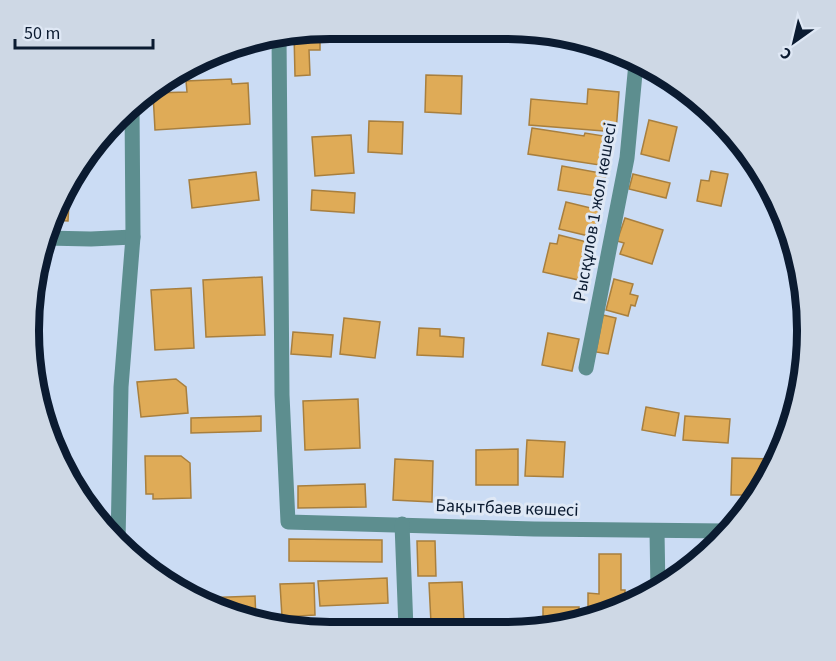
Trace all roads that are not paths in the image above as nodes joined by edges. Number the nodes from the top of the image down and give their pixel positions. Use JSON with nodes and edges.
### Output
{"nodes":[{"id":1,"x":279,"y":44,"type":"edge"},
{"id":2,"x":635,"y":70,"type":"edge"},
{"id":3,"x":132,"y":116,"type":"edge"},
{"id":4,"x":133,"y":237,"type":"junction"},
{"id":5,"x":54,"y":238,"type":"edge"},
{"id":6,"x":586,"y":368,"type":"dead end"},
{"id":7,"x":402,"y":524,"type":"junction"},
{"id":8,"x":118,"y":531,"type":"edge"},
{"id":9,"x":657,"y":531,"type":"junction"},
{"id":10,"x":718,"y":531,"type":"edge"},
{"id":11,"x":658,"y":579,"type":"edge"},
{"id":12,"x":406,"y":622,"type":"edge"}],
"edges":[{"from":1,"to":7,"type":"street","name":"Бақытбаев көшесі"},
{"from":2,"to":6,"type":"street","name":"Рысқұлов 1 жол көшесі"},
{"from":3,"to":4,"type":"street"},
{"from":4,"to":5,"type":"street"},
{"from":4,"to":8,"type":"street"},
{"from":7,"to":9,"type":"street","name":"Бақытбаев көшесі"},
{"from":7,"to":12,"type":"street"},
{"from":9,"to":10,"type":"street","name":"Бақытбаев көшесі"},
{"from":9,"to":11,"type":"street"}]}
